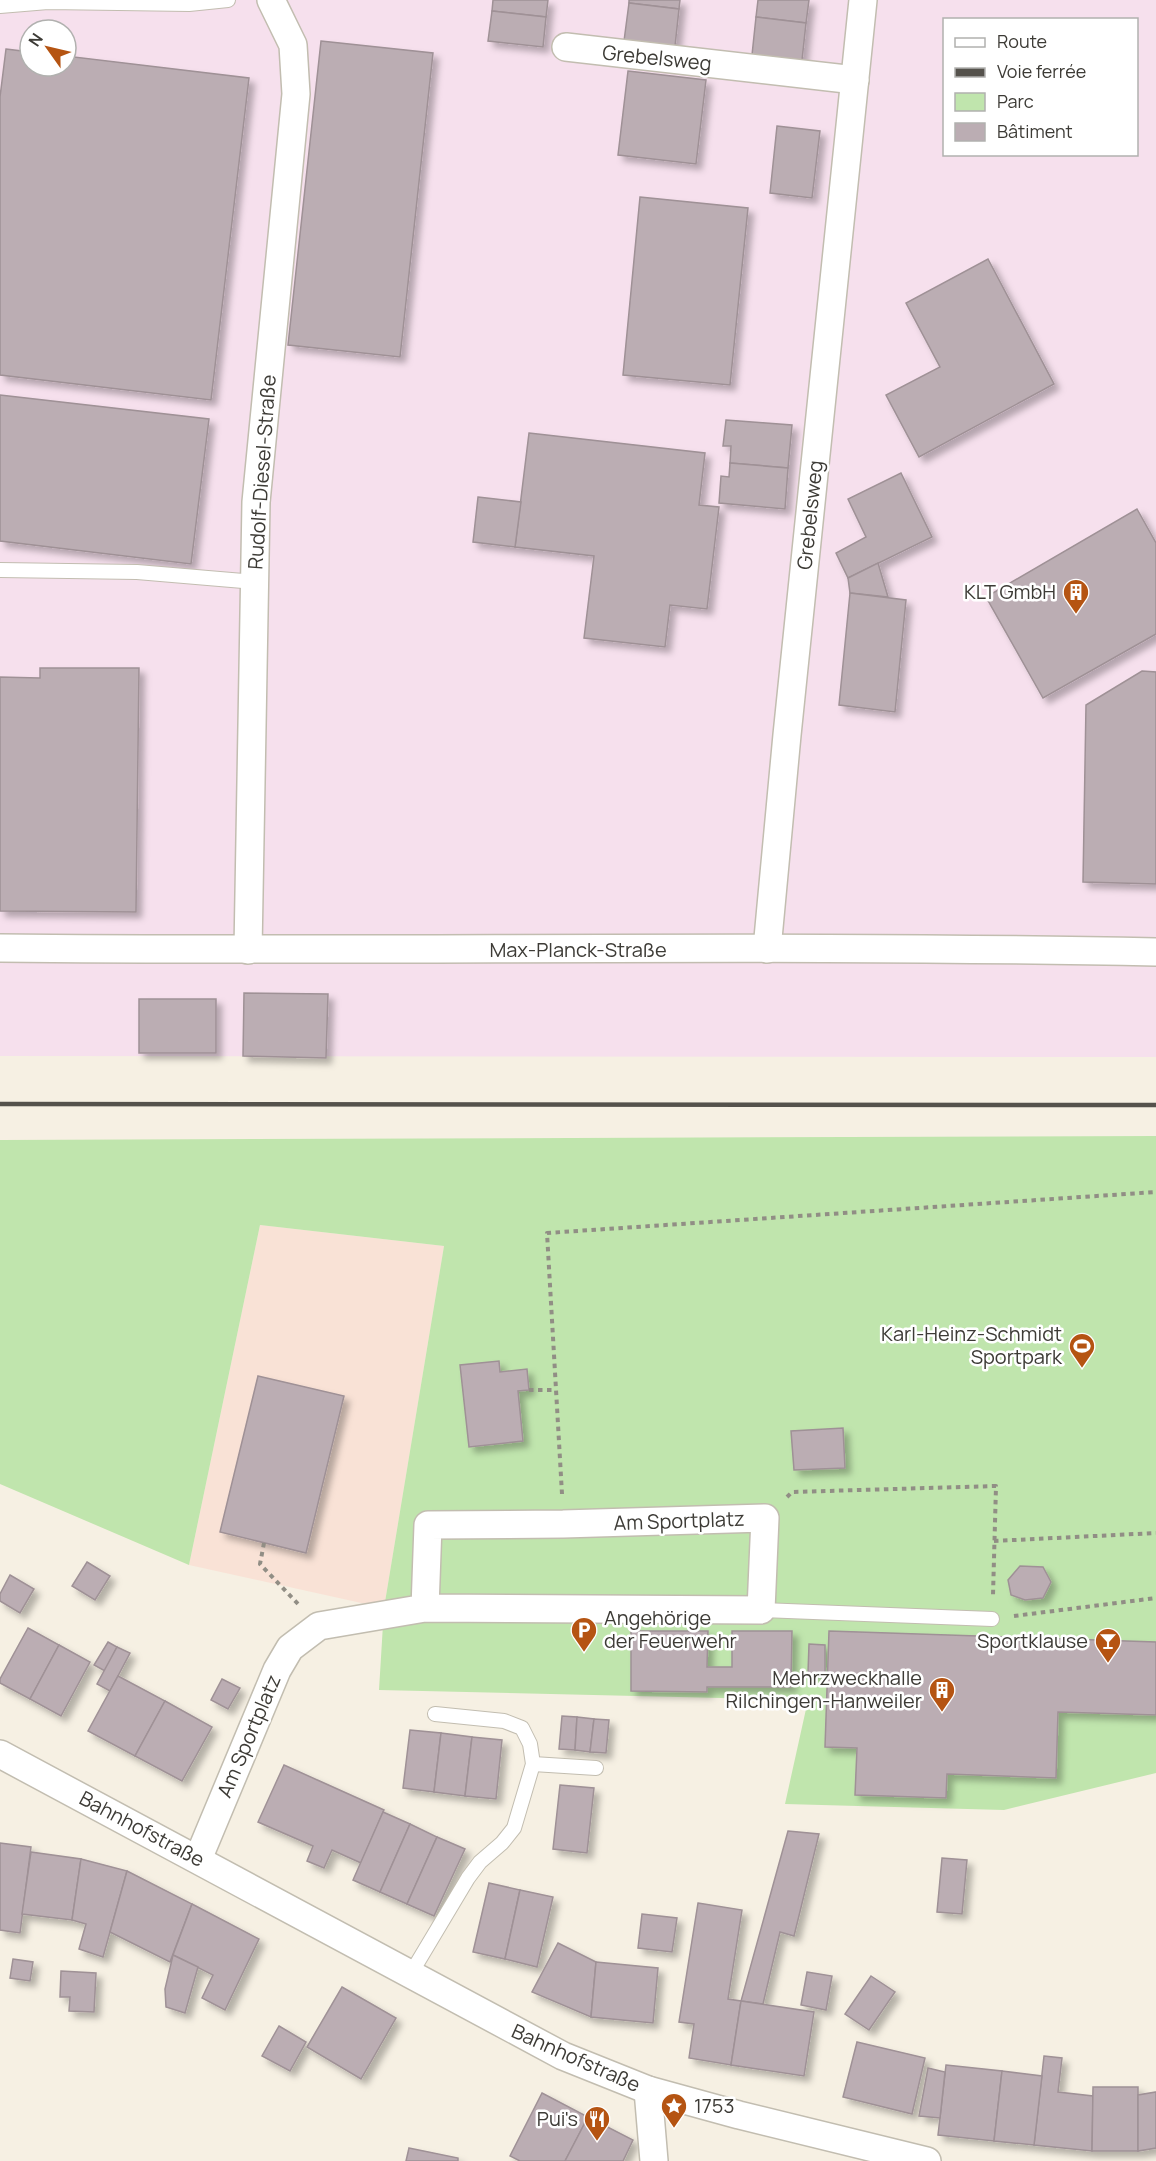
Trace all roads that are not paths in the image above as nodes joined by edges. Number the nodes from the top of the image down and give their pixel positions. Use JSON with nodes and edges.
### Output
{"nodes":[{"id":1,"x":228,"y":0,"type":"edge"},
{"id":2,"x":271,"y":0,"type":"edge"},
{"id":3,"x":863,"y":0,"type":"edge"},
{"id":4,"x":0,"y":6,"type":"edge"},
{"id":5,"x":566,"y":47,"type":"dead end"},
{"id":6,"x":855,"y":80,"type":"junction"},
{"id":7,"x":0,"y":570,"type":"edge"},
{"id":8,"x":255,"y":582,"type":"junction"},
{"id":9,"x":0,"y":948,"type":"edge"},
{"id":10,"x":767,"y":949,"type":"junction"},
{"id":11,"x":248,"y":950,"type":"junction"},
{"id":12,"x":1156,"y":952,"type":"edge"},
{"id":13,"x":425,"y":1608,"type":"junction"},
{"id":14,"x":761,"y":1610,"type":"junction"},
{"id":15,"x":992,"y":1619,"type":"road end"},
{"id":16,"x":435,"y":1714,"type":"dead end"},
{"id":17,"x":0,"y":1754,"type":"edge"},
{"id":18,"x":533,"y":1764,"type":"junction"},
{"id":19,"x":596,"y":1768,"type":"dead end"},
{"id":20,"x":198,"y":1859,"type":"junction"},
{"id":21,"x":410,"y":1975,"type":"junction"},
{"id":22,"x":648,"y":2090,"type":"junction"},
{"id":23,"x":654,"y":2161,"type":"edge"},
{"id":24,"x":927,"y":2161,"type":"edge"}],
"edges":[{"from":1,"to":4,"type":"lane"},
{"from":2,"to":8,"type":"street","name":"Rudolf-Diesel-Straße"},
{"from":3,"to":6,"type":"street","name":"Grebelsweg"},
{"from":5,"to":6,"type":"street","name":"Grebelsweg"},
{"from":6,"to":10,"type":"street","name":"Grebelsweg"},
{"from":7,"to":8,"type":"lane"},
{"from":8,"to":11,"type":"street","name":"Rudolf-Diesel-Straße"},
{"from":9,"to":11,"type":"street","name":"Max-Planck-Straße"},
{"from":10,"to":11,"type":"street","name":"Max-Planck-Straße"},
{"from":10,"to":12,"type":"street","name":"Max-Planck-Straße"},
{"from":13,"to":14,"type":"street","name":"Am Sportplatz"},
{"from":13,"to":14,"type":"street","name":"Am Sportplatz"},
{"from":13,"to":20,"type":"street","name":"Am Sportplatz"},
{"from":14,"to":15,"type":"lane"},
{"from":16,"to":18,"type":"lane"},
{"from":17,"to":20,"type":"street","name":"Bahnhofstraße"},
{"from":18,"to":19,"type":"lane"},
{"from":18,"to":21,"type":"lane"},
{"from":20,"to":21,"type":"street","name":"Bahnhofstraße"},
{"from":21,"to":22,"type":"street","name":"Bahnhofstraße"},
{"from":22,"to":23,"type":"street"},
{"from":22,"to":24,"type":"street","name":"Bahnhofstraße"}]}
